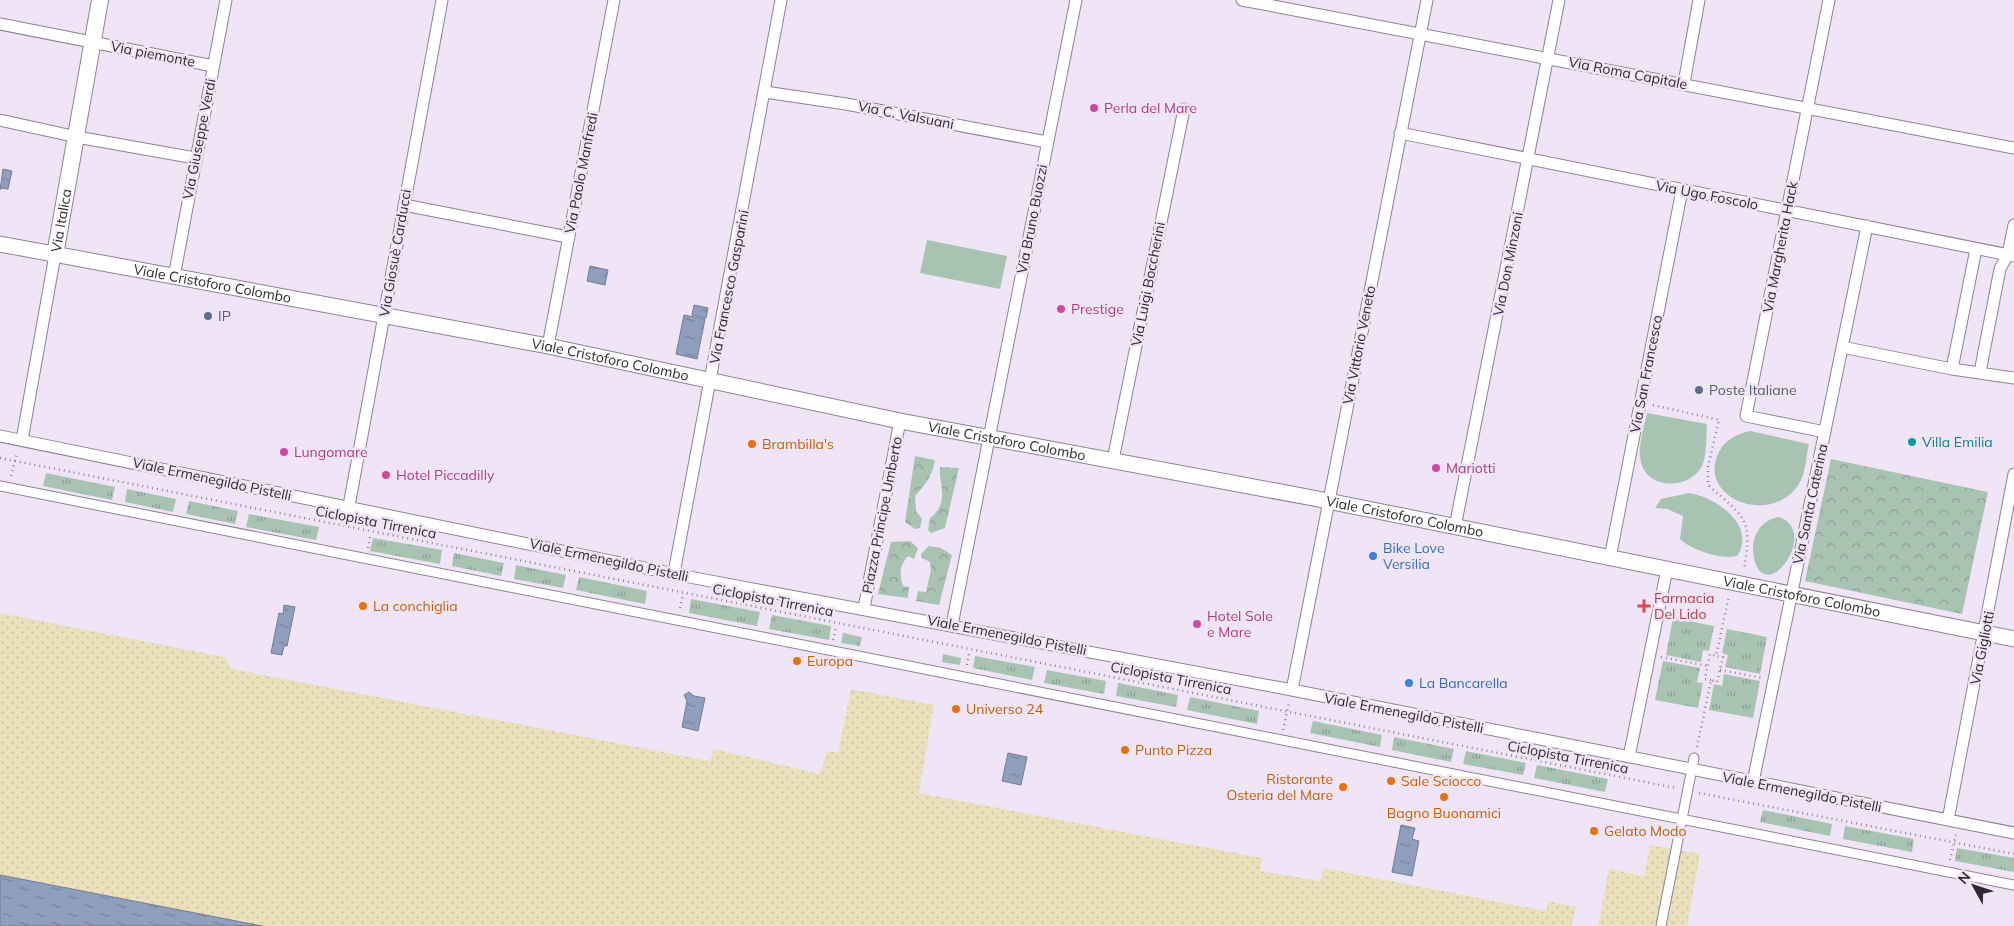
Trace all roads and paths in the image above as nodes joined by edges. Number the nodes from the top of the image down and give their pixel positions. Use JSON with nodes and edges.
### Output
{"nodes":[{"id":1,"x":100,"y":0,"type":"edge"},
{"id":2,"x":226,"y":0,"type":"edge"},
{"id":3,"x":442,"y":0,"type":"edge"},
{"id":4,"x":614,"y":0,"type":"edge"},
{"id":5,"x":781,"y":0,"type":"edge"},
{"id":6,"x":1076,"y":0,"type":"edge"},
{"id":7,"x":1242,"y":0,"type":"edge"},
{"id":8,"x":1426,"y":0,"type":"edge"},
{"id":9,"x":1560,"y":0,"type":"edge"},
{"id":10,"x":1699,"y":0,"type":"edge"},
{"id":11,"x":1829,"y":0,"type":"edge"},
{"id":12,"x":1300,"y":6,"type":"edge"},
{"id":13,"x":0,"y":24,"type":"edge"},
{"id":14,"x":1420,"y":35,"type":"junction"},
{"id":15,"x":94,"y":42,"type":"junction"},
{"id":16,"x":1548,"y":57,"type":"junction"},
{"id":17,"x":213,"y":66,"type":"junction"},
{"id":18,"x":1684,"y":83,"type":"junction"},
{"id":19,"x":766,"y":92,"type":"junction"},
{"id":20,"x":1184,"y":109,"type":"dead end"},
{"id":21,"x":1808,"y":109,"type":"junction"},
{"id":22,"x":0,"y":120,"type":"edge"},
{"id":23,"x":1400,"y":134,"type":"junction"},
{"id":24,"x":77,"y":137,"type":"junction"},
{"id":25,"x":1047,"y":142,"type":"junction"},
{"id":26,"x":2014,"y":148,"type":"edge"},
{"id":27,"x":195,"y":158,"type":"junction"},
{"id":28,"x":1529,"y":158,"type":"junction"},
{"id":29,"x":1682,"y":190,"type":"junction"},
{"id":30,"x":404,"y":205,"type":"junction"},
{"id":31,"x":1787,"y":210,"type":"junction"},
{"id":32,"x":2014,"y":225,"type":"edge"},
{"id":33,"x":1867,"y":226,"type":"junction"},
{"id":34,"x":568,"y":237,"type":"junction"},
{"id":35,"x":0,"y":244,"type":"edge"},
{"id":36,"x":1976,"y":249,"type":"junction"},
{"id":37,"x":55,"y":255,"type":"junction"},
{"id":38,"x":2011,"y":255,"type":"edge"},
{"id":39,"x":174,"y":277,"type":"junction"},
{"id":40,"x":384,"y":316,"type":"junction"},
{"id":41,"x":548,"y":346,"type":"junction"},
{"id":42,"x":1842,"y":347,"type":"junction"},
{"id":43,"x":1952,"y":369,"type":"junction"},
{"id":44,"x":1980,"y":372,"type":"junction"},
{"id":45,"x":2014,"y":378,"type":"edge"},
{"id":46,"x":710,"y":382,"type":"junction"},
{"id":47,"x":1640,"y":402,"type":"junction"},
{"id":48,"x":900,"y":421,"type":"junction"},
{"id":49,"x":1825,"y":432,"type":"junction"},
{"id":50,"x":0,"y":436,"type":"edge"},
{"id":51,"x":989,"y":438,"type":"junction"},
{"id":52,"x":22,"y":440,"type":"junction"},
{"id":53,"x":0,"y":458,"type":"edge"},
{"id":54,"x":1113,"y":460,"type":"junction"},
{"id":55,"x":14,"y":461,"type":"junction"},
{"id":56,"x":2014,"y":474,"type":"edge"},
{"id":57,"x":4,"y":487,"type":"edge"},
{"id":58,"x":1328,"y":501,"type":"junction"},
{"id":59,"x":349,"y":506,"type":"junction"},
{"id":60,"x":2011,"y":508,"type":"edge"},
{"id":61,"x":1455,"y":527,"type":"junction"},
{"id":62,"x":1610,"y":558,"type":"junction"},
{"id":63,"x":1667,"y":570,"type":"junction"},
{"id":64,"x":674,"y":573,"type":"junction"},
{"id":65,"x":1736,"y":587,"type":"junction"},
{"id":66,"x":1791,"y":594,"type":"junction"},
{"id":67,"x":864,"y":608,"type":"junction"},
{"id":68,"x":952,"y":625,"type":"junction"},
{"id":69,"x":1984,"y":633,"type":"junction"},
{"id":70,"x":2014,"y":639,"type":"edge"},
{"id":71,"x":1657,"y":656,"type":"dead end"},
{"id":72,"x":1716,"y":656,"type":"junction"},
{"id":73,"x":1708,"y":666,"type":"junction"},
{"id":74,"x":1720,"y":670,"type":"junction"},
{"id":75,"x":1768,"y":678,"type":"dead end"},
{"id":76,"x":1711,"y":680,"type":"junction"},
{"id":77,"x":1292,"y":690,"type":"junction"},
{"id":78,"x":1288,"y":712,"type":"junction"},
{"id":79,"x":1281,"y":741,"type":"junction"},
{"id":80,"x":1629,"y":757,"type":"junction"},
{"id":81,"x":1694,"y":758,"type":"joint"},
{"id":82,"x":1692,"y":770,"type":"junction"},
{"id":83,"x":1754,"y":782,"type":"junction"},
{"id":84,"x":1688,"y":790,"type":"junction"},
{"id":85,"x":1948,"y":820,"type":"junction"},
{"id":86,"x":1682,"y":821,"type":"junction"},
{"id":87,"x":2014,"y":833,"type":"edge"},
{"id":88,"x":1954,"y":842,"type":"junction"},
{"id":89,"x":2014,"y":854,"type":"edge"},
{"id":90,"x":1947,"y":872,"type":"junction"},
{"id":91,"x":2014,"y":885,"type":"edge"},
{"id":92,"x":1661,"y":926,"type":"edge"}],
"edges":[{"from":1,"to":15,"type":"main road","name":"Via Italica"},
{"from":2,"to":17,"type":"street","name":"Via Giuseppe Verdi"},
{"from":3,"to":30,"type":"street","name":"Via Giosuè Carducci"},
{"from":4,"to":34,"type":"street","name":"Via Paolo Manfredi"},
{"from":5,"to":19,"type":"street","name":"Via Francesco Gasparini"},
{"from":6,"to":25,"type":"street","name":"Via Bruno Buozzi"},
{"from":7,"to":12,"type":"street","name":"Via Roma Capitale"},
{"from":8,"to":14,"type":"street","name":"Via Vittorio Veneto"},
{"from":9,"to":16,"type":"street","name":"Via Don Minzoni"},
{"from":10,"to":18,"type":"street"},
{"from":11,"to":21,"type":"street","name":"Via Margherita Hack"},
{"from":12,"to":14,"type":"street","name":"Via Roma Capitale"},
{"from":13,"to":15,"type":"street","name":"Via piemonte"},
{"from":14,"to":16,"type":"street","name":"Via Roma Capitale"},
{"from":14,"to":23,"type":"street","name":"Via Vittorio Veneto"},
{"from":15,"to":17,"type":"street","name":"Via piemonte"},
{"from":15,"to":24,"type":"main road","name":"Via Italica"},
{"from":16,"to":18,"type":"street","name":"Via Roma Capitale"},
{"from":16,"to":28,"type":"street","name":"Via Don Minzoni"},
{"from":17,"to":27,"type":"street","name":"Via Giuseppe Verdi"},
{"from":18,"to":21,"type":"street","name":"Via Roma Capitale"},
{"from":19,"to":25,"type":"street","name":"Via C. Valsuani"},
{"from":19,"to":46,"type":"street","name":"Via Francesco Gasparini"},
{"from":20,"to":54,"type":"street","name":"Via Luigi Boccherini"},
{"from":21,"to":26,"type":"street","name":"Via Roma Capitale"},
{"from":21,"to":31,"type":"street","name":"Via Margherita Hack"},
{"from":22,"to":24,"type":"street"},
{"from":23,"to":28,"type":"street","name":"Via Ugo Foscolo"},
{"from":23,"to":58,"type":"street","name":"Via Vittorio Veneto"},
{"from":24,"to":27,"type":"street"},
{"from":24,"to":37,"type":"main road","name":"Via Italica"},
{"from":25,"to":51,"type":"street","name":"Via Bruno Buozzi"},
{"from":27,"to":39,"type":"street","name":"Via Giuseppe Verdi"},
{"from":28,"to":29,"type":"street","name":"Via Ugo Foscolo"},
{"from":28,"to":61,"type":"street","name":"Via Don Minzoni"},
{"from":29,"to":31,"type":"street","name":"Via Ugo Foscolo"},
{"from":29,"to":47,"type":"street","name":"Via San Francesco"},
{"from":30,"to":34,"type":"street"},
{"from":30,"to":40,"type":"street","name":"Via Giosuè Carducci"},
{"from":31,"to":33,"type":"street","name":"Via Ugo Foscolo"},
{"from":31,"to":49,"type":"street","name":"Via Margherita Hack"},
{"from":32,"to":38,"type":"street"},
{"from":33,"to":36,"type":"street","name":"Via Ugo Foscolo"},
{"from":33,"to":42,"type":"street","name":"Via Santa Caterina"},
{"from":34,"to":41,"type":"street","name":"Via Paolo Manfredi"},
{"from":35,"to":37,"type":"street","name":"Viale Cristoforo Colombo"},
{"from":36,"to":38,"type":"street","name":"Via Ugo Foscolo"},
{"from":36,"to":43,"type":"street"},
{"from":37,"to":39,"type":"street","name":"Viale Cristoforo Colombo"},
{"from":37,"to":52,"type":"street","name":"Via Italica"},
{"from":38,"to":44,"type":"street"},
{"from":39,"to":40,"type":"street","name":"Viale Cristoforo Colombo"},
{"from":40,"to":41,"type":"street","name":"Viale Cristoforo Colombo"},
{"from":40,"to":59,"type":"street","name":"Via Giosuè Carducci"},
{"from":41,"to":46,"type":"street","name":"Viale Cristoforo Colombo"},
{"from":42,"to":43,"type":"street"},
{"from":42,"to":49,"type":"street","name":"Via Santa Caterina"},
{"from":43,"to":44,"type":"street"},
{"from":44,"to":45,"type":"street"},
{"from":46,"to":48,"type":"street","name":"Viale Cristoforo Colombo"},
{"from":46,"to":64,"type":"street","name":"Via Francesco Gasparini"},
{"from":47,"to":62,"type":"street","name":"Via San Francesco"},
{"from":47,"to":65,"type":"path"},
{"from":48,"to":51,"type":"street","name":"Viale Cristoforo Colombo"},
{"from":48,"to":67,"type":"street","name":"Piazza Principe Umberto"},
{"from":49,"to":66,"type":"street","name":"Via Santa Caterina"},
{"from":50,"to":52,"type":"street","name":"Viale Ermenegildo Pistelli"},
{"from":51,"to":54,"type":"street","name":"Viale Cristoforo Colombo"},
{"from":51,"to":68,"type":"street"},
{"from":52,"to":55,"type":"path"},
{"from":52,"to":59,"type":"street","name":"Viale Ermenegildo Pistelli"},
{"from":53,"to":55,"type":"path","name":"Ciclopista Tirrenica"},
{"from":54,"to":58,"type":"street","name":"Viale Cristoforo Colombo"},
{"from":55,"to":57,"type":"path"},
{"from":55,"to":78,"type":"path","name":"Ciclopista Tirrenica"},
{"from":56,"to":60,"type":"street","name":"Via Gigliotti"},
{"from":57,"to":79,"type":"street"},
{"from":58,"to":61,"type":"street","name":"Viale Cristoforo Colombo"},
{"from":58,"to":77,"type":"street","name":"Via Vittorio Veneto"},
{"from":59,"to":64,"type":"street","name":"Viale Ermenegildo Pistelli"},
{"from":60,"to":69,"type":"street","name":"Via Gigliotti"},
{"from":61,"to":62,"type":"street","name":"Viale Cristoforo Colombo"},
{"from":62,"to":63,"type":"street","name":"Viale Cristoforo Colombo"},
{"from":63,"to":65,"type":"street","name":"Viale Cristoforo Colombo"},
{"from":63,"to":80,"type":"street"},
{"from":64,"to":67,"type":"street","name":"Viale Ermenegildo Pistelli"},
{"from":65,"to":66,"type":"street","name":"Viale Cristoforo Colombo"},
{"from":65,"to":72,"type":"path"},
{"from":66,"to":69,"type":"street","name":"Viale Cristoforo Colombo"},
{"from":66,"to":83,"type":"street","name":"Via Santa Caterina"},
{"from":67,"to":68,"type":"street","name":"Viale Ermenegildo Pistelli"},
{"from":68,"to":77,"type":"street","name":"Viale Ermenegildo Pistelli"},
{"from":69,"to":70,"type":"street","name":"Viale Cristoforo Colombo"},
{"from":69,"to":85,"type":"street","name":"Via Gigliotti"},
{"from":71,"to":73,"type":"path"},
{"from":72,"to":73,"type":"path"},
{"from":72,"to":74,"type":"path"},
{"from":73,"to":76,"type":"path"},
{"from":74,"to":75,"type":"path"},
{"from":74,"to":76,"type":"path"},
{"from":76,"to":81,"type":"path"},
{"from":77,"to":78,"type":"path"},
{"from":77,"to":80,"type":"street","name":"Viale Ermenegildo Pistelli"},
{"from":78,"to":79,"type":"path"},
{"from":78,"to":84,"type":"path","name":"Ciclopista Tirrenica"},
{"from":79,"to":86,"type":"street"},
{"from":80,"to":82,"type":"street","name":"Viale Ermenegildo Pistelli"},
{"from":81,"to":82,"type":"street"},
{"from":82,"to":83,"type":"street","name":"Viale Ermenegildo Pistelli"},
{"from":82,"to":84,"type":"street"},
{"from":83,"to":85,"type":"street","name":"Viale Ermenegildo Pistelli"},
{"from":84,"to":86,"type":"street"},
{"from":84,"to":88,"type":"path","name":"Ciclopista Tirrenica"},
{"from":85,"to":87,"type":"street","name":"Viale Ermenegildo Pistelli"},
{"from":86,"to":90,"type":"street"},
{"from":86,"to":92,"type":"street"},
{"from":88,"to":89,"type":"path","name":"Ciclopista Tirrenica"},
{"from":88,"to":90,"type":"path"},
{"from":90,"to":91,"type":"street"}]}
